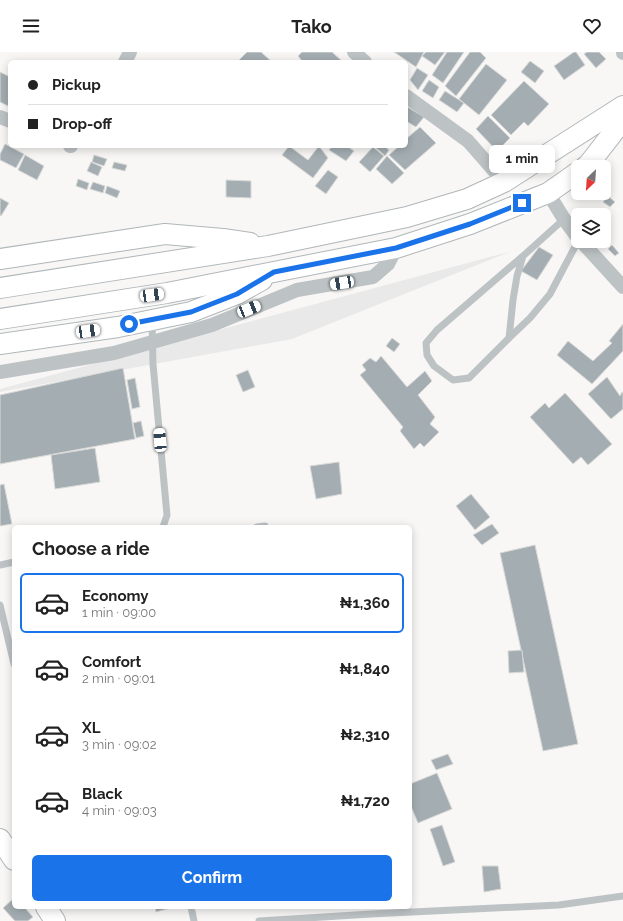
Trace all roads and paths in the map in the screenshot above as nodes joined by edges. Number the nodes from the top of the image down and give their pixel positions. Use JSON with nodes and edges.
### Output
{"nodes":[{"id":1,"x":354,"y":52,"type":"edge"},
{"id":2,"x":363,"y":60,"type":"edge"},
{"id":3,"x":408,"y":97,"type":"edge"},
{"id":4,"x":623,"y":106,"type":"edge"},
{"id":5,"x":623,"y":120,"type":"edge"},
{"id":6,"x":592,"y":160,"type":"edge"},
{"id":7,"x":571,"y":177,"type":"edge"},
{"id":8,"x":504,"y":182,"type":"junction"},
{"id":9,"x":548,"y":192,"type":"junction"},
{"id":10,"x":564,"y":219,"type":"junction"},
{"id":11,"x":571,"y":229,"type":"edge"},
{"id":12,"x":268,"y":246,"type":"junction"},
{"id":13,"x":396,"y":248,"type":"junction"},
{"id":14,"x":575,"y":248,"type":"edge"},
{"id":15,"x":586,"y":248,"type":"edge"},
{"id":16,"x":523,"y":256,"type":"junction"},
{"id":17,"x":0,"y":259,"type":"edge"},
{"id":18,"x":274,"y":272,"type":"junction"},
{"id":19,"x":2,"y":287,"type":"edge"},
{"id":20,"x":623,"y":287,"type":"edge"},
{"id":21,"x":6,"y":318,"type":"edge"},
{"id":22,"x":151,"y":320,"type":"junction"},
{"id":23,"x":509,"y":338,"type":"junction"},
{"id":24,"x":152,"y":342,"type":"junction"},
{"id":25,"x":0,"y":344,"type":"edge"},
{"id":26,"x":0,"y":372,"type":"edge"},
{"id":27,"x":164,"y":525,"type":"edge"},
{"id":28,"x":12,"y":562,"type":"edge"},
{"id":29,"x":0,"y":565,"type":"edge"},
{"id":30,"x":0,"y":605,"type":"edge"},
{"id":31,"x":12,"y":656,"type":"edge"},
{"id":32,"x":0,"y":840,"type":"edge"},
{"id":33,"x":12,"y":857,"type":"edge"},
{"id":34,"x":623,"y":896,"type":"edge"},
{"id":35,"x":47,"y":909,"type":"edge"},
{"id":36,"x":191,"y":909,"type":"edge"},
{"id":37,"x":54,"y":921,"type":"edge"},
{"id":38,"x":194,"y":921,"type":"edge"},
{"id":39,"x":258,"y":921,"type":"edge"}],
"edges":[{"from":1,"to":2,"type":"street"},
{"from":3,"to":8,"type":"street"},
{"from":4,"to":8,"type":"main road"},
{"from":5,"to":6,"type":"main road"},
{"from":7,"to":9,"type":"main road"},
{"from":8,"to":12,"type":"main road"},
{"from":9,"to":10,"type":"street"},
{"from":9,"to":13,"type":"main road"},
{"from":10,"to":11,"type":"street"},
{"from":10,"to":16,"type":"lane"},
{"from":12,"to":17,"type":"main road"},
{"from":12,"to":19,"type":"main road"},
{"from":13,"to":18,"type":"main road"},
{"from":13,"to":24,"type":"street"},
{"from":14,"to":23,"type":"lane"},
{"from":15,"to":20,"type":"street"},
{"from":16,"to":23,"type":"lane"},
{"from":16,"to":23,"type":"lane"},
{"from":18,"to":21,"type":"main road"},
{"from":18,"to":22,"type":"main road"},
{"from":22,"to":24,"type":"lane"},
{"from":22,"to":25,"type":"main road"},
{"from":24,"to":26,"type":"street"},
{"from":24,"to":27,"type":"lane"},
{"from":28,"to":29,"type":"lane"},
{"from":30,"to":31,"type":"lane"},
{"from":32,"to":33,"type":"main road"},
{"from":34,"to":39,"type":"lane"},
{"from":35,"to":37,"type":"main road"},
{"from":36,"to":38,"type":"lane"}]}
